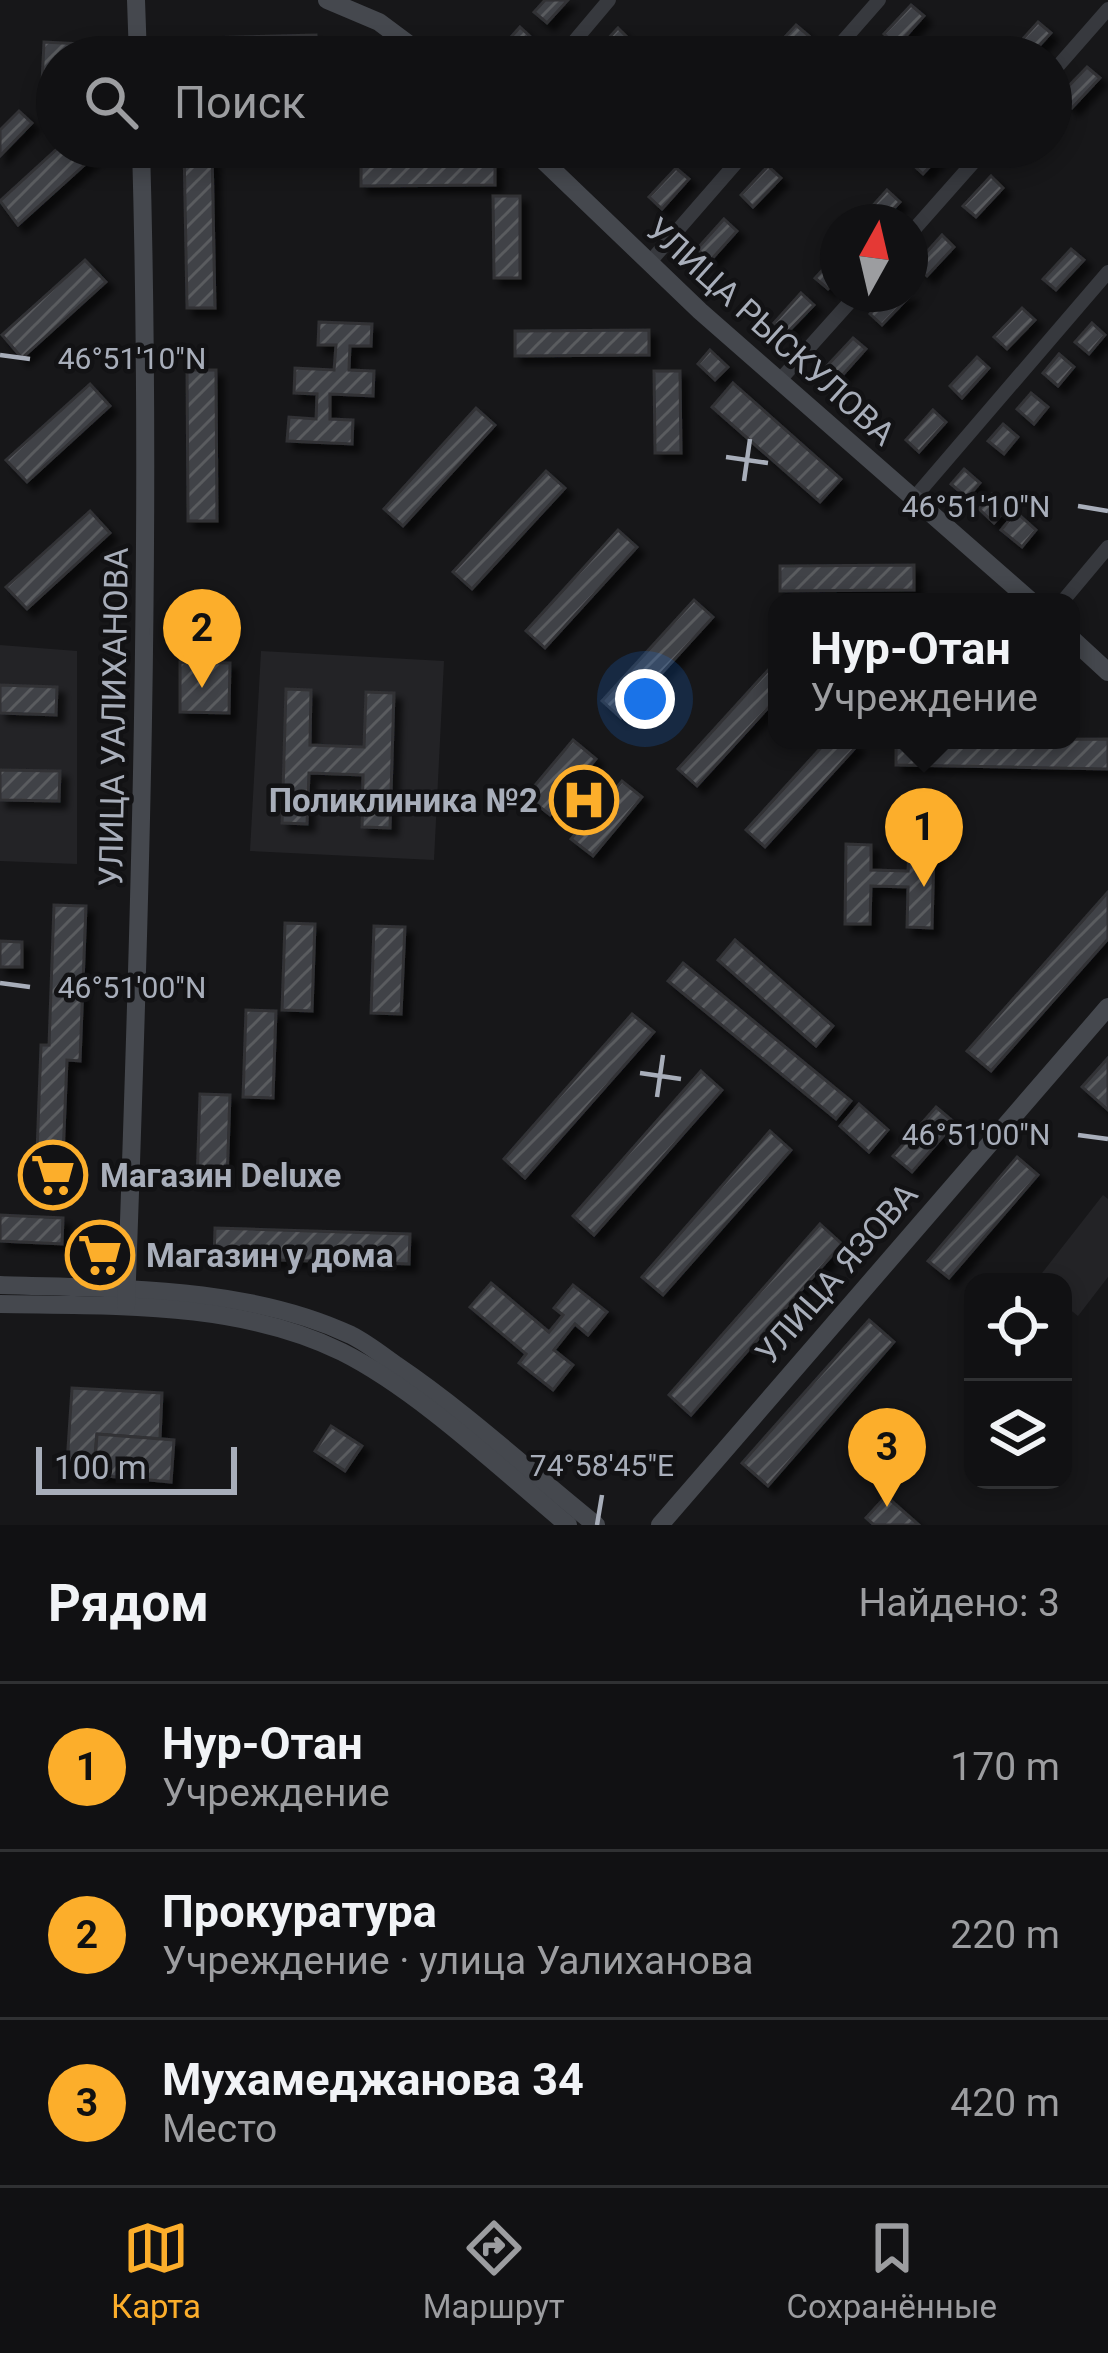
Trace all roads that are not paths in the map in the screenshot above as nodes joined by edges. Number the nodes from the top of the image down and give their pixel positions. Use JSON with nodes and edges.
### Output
{"nodes":[{"id":1,"x":136,"y":0,"type":"edge"},
{"id":2,"x":330,"y":0,"type":"edge"},
{"id":3,"x":609,"y":0,"type":"edge"},
{"id":4,"x":879,"y":0,"type":"edge"},
{"id":5,"x":1108,"y":9,"type":"edge"},
{"id":6,"x":137,"y":36,"type":"edge"},
{"id":7,"x":398,"y":36,"type":"edge"},
{"id":8,"x":579,"y":36,"type":"edge"},
{"id":9,"x":847,"y":36,"type":"edge"},
{"id":10,"x":1072,"y":50,"type":"edge"},
{"id":11,"x":141,"y":168,"type":"edge"},
{"id":12,"x":551,"y":168,"type":"edge"},
{"id":13,"x":732,"y":168,"type":"edge"},
{"id":14,"x":968,"y":168,"type":"edge"},
{"id":15,"x":928,"y":214,"type":"edge"},
{"id":16,"x":649,"y":263,"type":"junction"},
{"id":17,"x":1108,"y":272,"type":"edge"},
{"id":18,"x":841,"y":312,"type":"edge"},
{"id":19,"x":780,"y":380,"type":"junction"},
{"id":20,"x":914,"y":498,"type":"junction"},
{"id":21,"x":1108,"y":547,"type":"edge"},
{"id":22,"x":1021,"y":593,"type":"edge"},
{"id":23,"x":1070,"y":593,"type":"edge"},
{"id":24,"x":1080,"y":646,"type":"edge"},
{"id":25,"x":1108,"y":672,"type":"edge"},
{"id":26,"x":1108,"y":1007,"type":"edge"},
{"id":27,"x":0,"y":1285,"type":"edge"},
{"id":28,"x":126,"y":1298,"type":"junction"},
{"id":29,"x":0,"y":1304,"type":"edge"},
{"id":30,"x":568,"y":1525,"type":"edge"},
{"id":31,"x":596,"y":1525,"type":"edge"},
{"id":32,"x":660,"y":1525,"type":"edge"}],
"edges":[{"from":1,"to":6,"type":"street"},
{"from":2,"to":7,"type":"street"},
{"from":3,"to":8,"type":"street"},
{"from":4,"to":9,"type":"street"},
{"from":5,"to":10,"type":"street"},
{"from":11,"to":28,"type":"street","name":"УЛИЦА УАЛИХАНОВА"},
{"from":12,"to":16,"type":"street","name":"УЛИЦА РЫСКУЛОВА"},
{"from":13,"to":16,"type":"street"},
{"from":14,"to":15,"type":"street"},
{"from":16,"to":19,"type":"street","name":"УЛИЦА РЫСКУЛОВА"},
{"from":17,"to":20,"type":"street"},
{"from":18,"to":19,"type":"street"},
{"from":19,"to":20,"type":"street","name":"УЛИЦА РЫСКУЛОВА"},
{"from":20,"to":22,"type":"street","name":"УЛИЦА РЫСКУЛОВА"},
{"from":21,"to":23,"type":"street"},
{"from":24,"to":25,"type":"street"},
{"from":26,"to":32,"type":"street","name":"УЛИЦА ЯЗОВА"},
{"from":27,"to":28,"type":"street"},
{"from":28,"to":29,"type":"street"},
{"from":28,"to":30,"type":"street"},
{"from":28,"to":31,"type":"street"}]}
